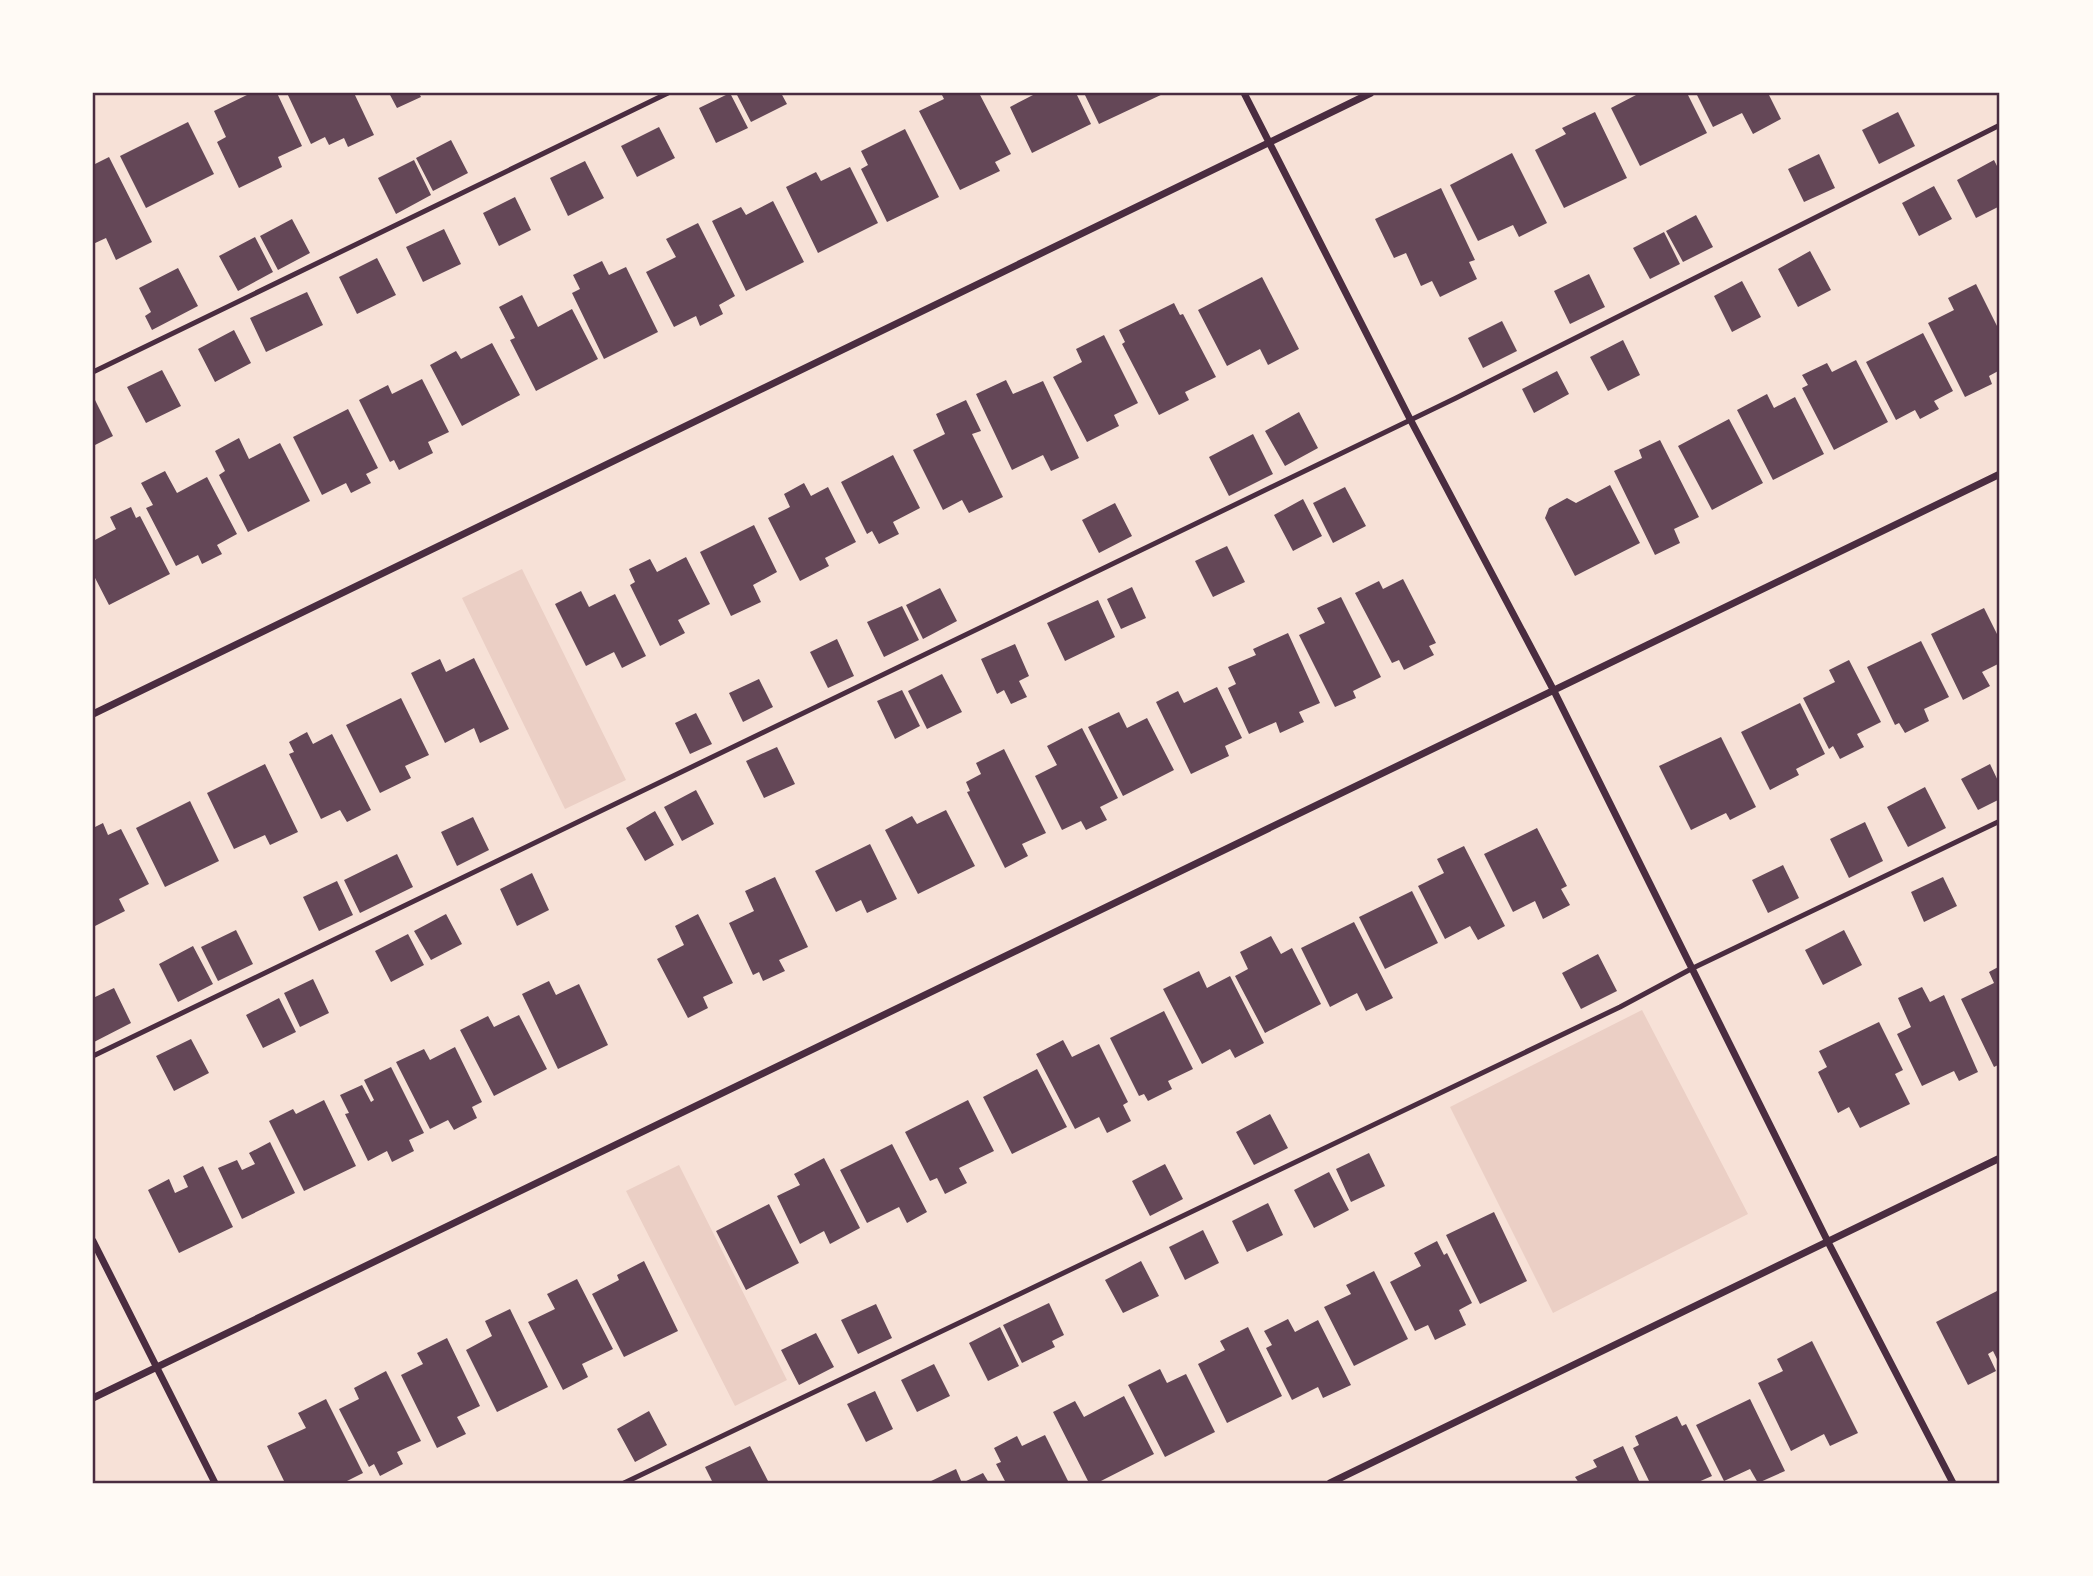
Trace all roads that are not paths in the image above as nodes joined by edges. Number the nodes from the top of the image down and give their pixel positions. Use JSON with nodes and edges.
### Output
{"nodes":[{"id":1,"x":668,"y":93,"type":"edge"},
{"id":2,"x":1244,"y":93,"type":"edge"},
{"id":3,"x":1371,"y":93,"type":"edge"},
{"id":4,"x":2000,"y":125,"type":"edge"},
{"id":5,"x":1270,"y":142,"type":"junction"},
{"id":6,"x":93,"y":372,"type":"edge"},
{"id":7,"x":1410,"y":419,"type":"junction"},
{"id":8,"x":2000,"y":474,"type":"edge"},
{"id":9,"x":1554,"y":691,"type":"junction"},
{"id":10,"x":93,"y":715,"type":"edge"},
{"id":11,"x":2000,"y":821,"type":"edge"},
{"id":12,"x":1692,"y":969,"type":"junction"},
{"id":13,"x":93,"y":1056,"type":"edge"},
{"id":14,"x":2000,"y":1158,"type":"edge"},
{"id":15,"x":93,"y":1241,"type":"edge"},
{"id":16,"x":1828,"y":1242,"type":"junction"},
{"id":17,"x":156,"y":1368,"type":"junction"},
{"id":18,"x":93,"y":1398,"type":"edge"},
{"id":19,"x":215,"y":1483,"type":"edge"},
{"id":20,"x":624,"y":1483,"type":"edge"},
{"id":21,"x":1330,"y":1483,"type":"edge"},
{"id":22,"x":1953,"y":1483,"type":"edge"}],
"edges":[{"from":1,"to":6,"type":"lane"},
{"from":2,"to":5,"type":"street"},
{"from":3,"to":5,"type":"street"},
{"from":4,"to":7,"type":"lane"},
{"from":5,"to":7,"type":"street"},
{"from":5,"to":10,"type":"street"},
{"from":7,"to":9,"type":"street"},
{"from":7,"to":13,"type":"lane"},
{"from":8,"to":9,"type":"street"},
{"from":9,"to":12,"type":"street"},
{"from":9,"to":17,"type":"street"},
{"from":11,"to":12,"type":"lane"},
{"from":12,"to":16,"type":"street"},
{"from":12,"to":20,"type":"lane"},
{"from":14,"to":16,"type":"street"},
{"from":15,"to":17,"type":"street"},
{"from":16,"to":21,"type":"street"},
{"from":16,"to":22,"type":"street"},
{"from":17,"to":18,"type":"street"},
{"from":17,"to":19,"type":"street"}]}
